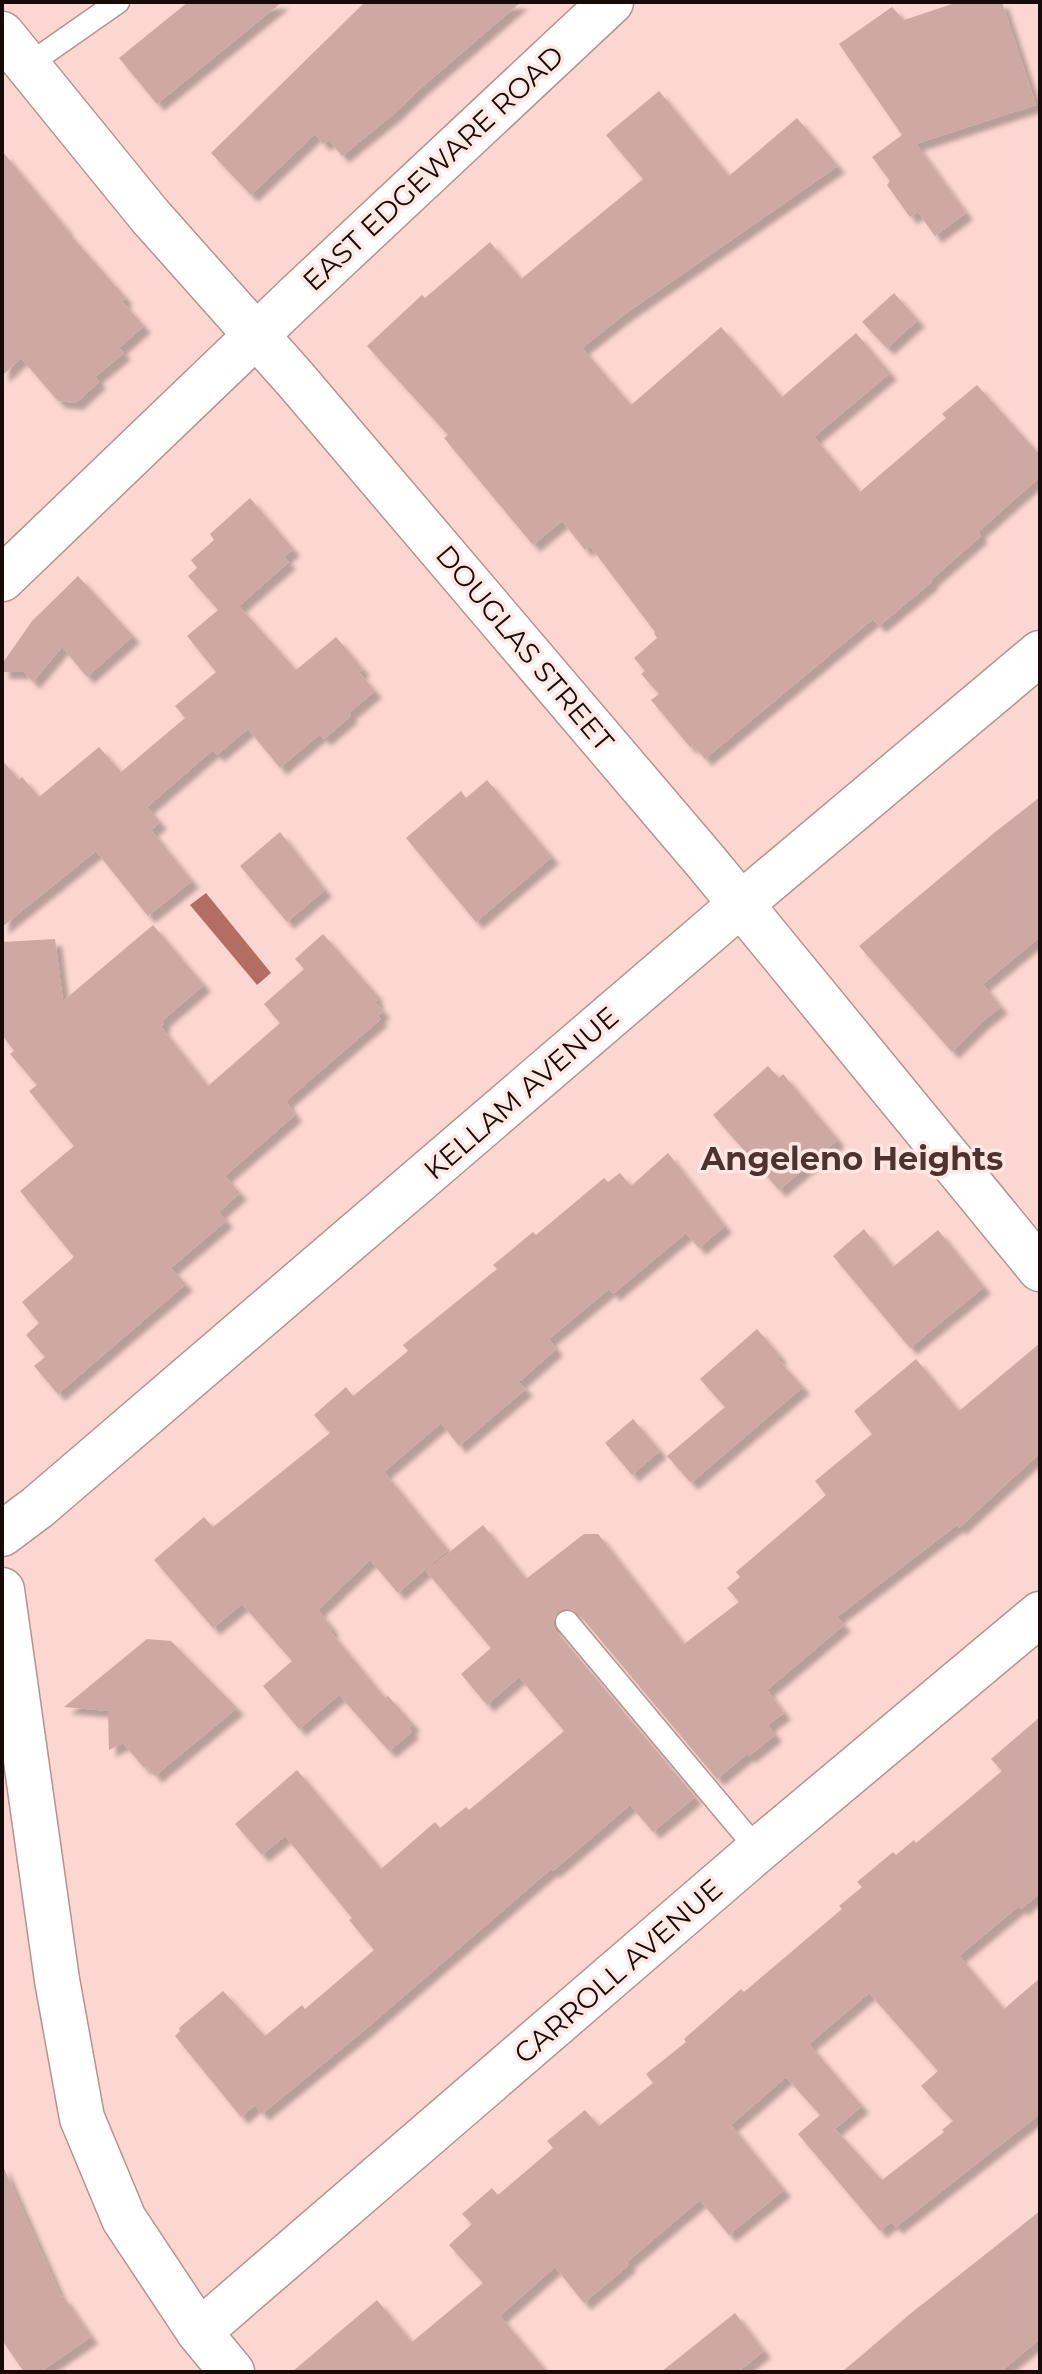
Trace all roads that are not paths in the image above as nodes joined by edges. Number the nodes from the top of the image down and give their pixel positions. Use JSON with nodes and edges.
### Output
{"nodes":[{"id":1,"x":118,"y":2,"type":"edge"},
{"id":2,"x":611,"y":2,"type":"edge"},
{"id":3,"x":11,"y":61,"type":"edge"},
{"id":4,"x":257,"y":336,"type":"junction"},
{"id":5,"x":2,"y":579,"type":"edge"},
{"id":6,"x":1040,"y":653,"type":"edge"},
{"id":7,"x":741,"y":904,"type":"junction"},
{"id":8,"x":1040,"y":1269,"type":"edge"},
{"id":9,"x":2,"y":1534,"type":"edge"},
{"id":10,"x":2,"y":1590,"type":"edge"},
{"id":11,"x":1040,"y":1614,"type":"edge"},
{"id":12,"x":567,"y":1622,"type":"dead end"},
{"id":13,"x":758,"y":1850,"type":"junction"},
{"id":14,"x":199,"y":2332,"type":"junction"},
{"id":15,"x":232,"y":2372,"type":"edge"}],
"edges":[{"from":1,"to":3,"type":"lane"},
{"from":2,"to":4,"type":"street","name":"EAST EDGEWARE ROAD"},
{"from":3,"to":4,"type":"street","name":"DOUGLAS STREET"},
{"from":4,"to":5,"type":"street","name":"EAST EDGEWARE ROAD"},
{"from":4,"to":7,"type":"street","name":"DOUGLAS STREET"},
{"from":6,"to":7,"type":"street","name":"KELLAM AVENUE"},
{"from":7,"to":8,"type":"street","name":"DOUGLAS STREET"},
{"from":7,"to":9,"type":"street","name":"KELLAM AVENUE"},
{"from":10,"to":14,"type":"street"},
{"from":11,"to":13,"type":"street","name":"CARROLL AVENUE"},
{"from":12,"to":13,"type":"lane"},
{"from":13,"to":14,"type":"street","name":"CARROLL AVENUE"},
{"from":14,"to":15,"type":"street"}]}
